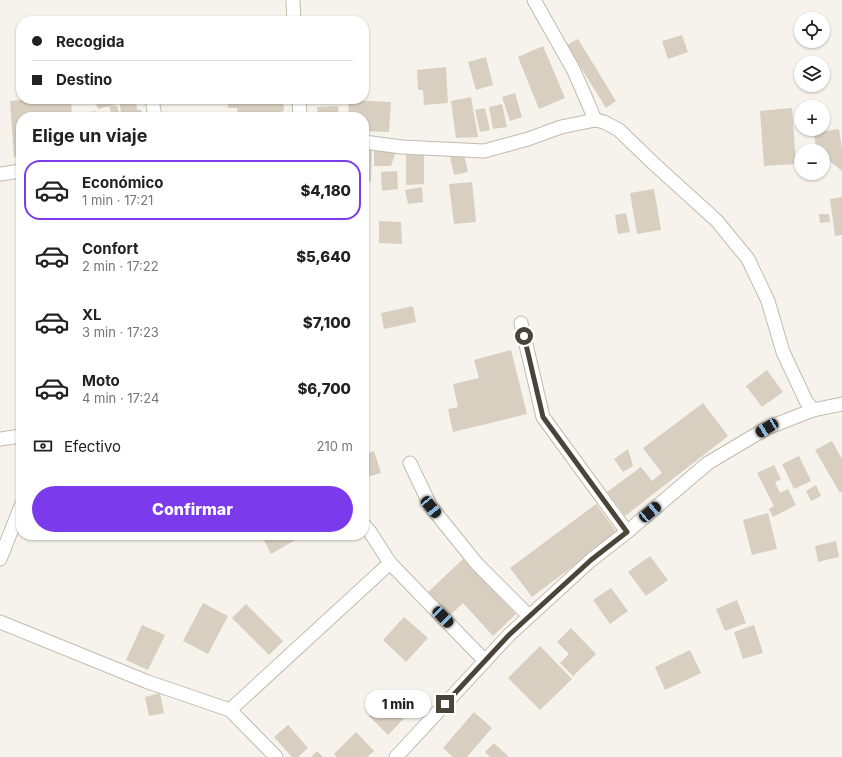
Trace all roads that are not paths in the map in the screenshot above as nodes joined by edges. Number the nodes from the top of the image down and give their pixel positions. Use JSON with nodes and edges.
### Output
{"nodes":[{"id":1,"x":293,"y":0,"type":"edge"},
{"id":2,"x":534,"y":0,"type":"edge"},
{"id":3,"x":294,"y":16,"type":"edge"},
{"id":4,"x":595,"y":120,"type":"junction"},
{"id":5,"x":369,"y":143,"type":"edge"},
{"id":6,"x":16,"y":172,"type":"edge"},
{"id":7,"x":0,"y":174,"type":"edge"},
{"id":8,"x":521,"y":323,"type":"dead end"},
{"id":9,"x":842,"y":404,"type":"edge"},
{"id":10,"x":813,"y":410,"type":"junction"},
{"id":11,"x":16,"y":437,"type":"edge"},
{"id":12,"x":0,"y":439,"type":"edge"},
{"id":13,"x":410,"y":463,"type":"dead end"},
{"id":14,"x":16,"y":519,"type":"edge"},
{"id":15,"x":369,"y":531,"type":"edge"},
{"id":16,"x":627,"y":532,"type":"junction"},
{"id":17,"x":0,"y":560,"type":"edge"},
{"id":18,"x":390,"y":563,"type":"junction"},
{"id":19,"x":529,"y":616,"type":"junction"},
{"id":20,"x":0,"y":622,"type":"edge"},
{"id":21,"x":485,"y":661,"type":"junction"},
{"id":22,"x":230,"y":710,"type":"junction"},
{"id":23,"x":276,"y":757,"type":"edge"},
{"id":24,"x":396,"y":757,"type":"edge"}],
"edges":[{"from":1,"to":3,"type":"street"},
{"from":2,"to":4,"type":"street"},
{"from":4,"to":5,"type":"street"},
{"from":4,"to":10,"type":"street"},
{"from":6,"to":7,"type":"street"},
{"from":8,"to":16,"type":"street"},
{"from":9,"to":10,"type":"street"},
{"from":10,"to":16,"type":"street"},
{"from":11,"to":12,"type":"street"},
{"from":13,"to":19,"type":"street"},
{"from":14,"to":17,"type":"street"},
{"from":15,"to":18,"type":"street"},
{"from":16,"to":19,"type":"street"},
{"from":18,"to":21,"type":"street"},
{"from":18,"to":22,"type":"street"},
{"from":19,"to":21,"type":"street"},
{"from":20,"to":22,"type":"street"},
{"from":21,"to":24,"type":"street"},
{"from":22,"to":23,"type":"street"}]}
